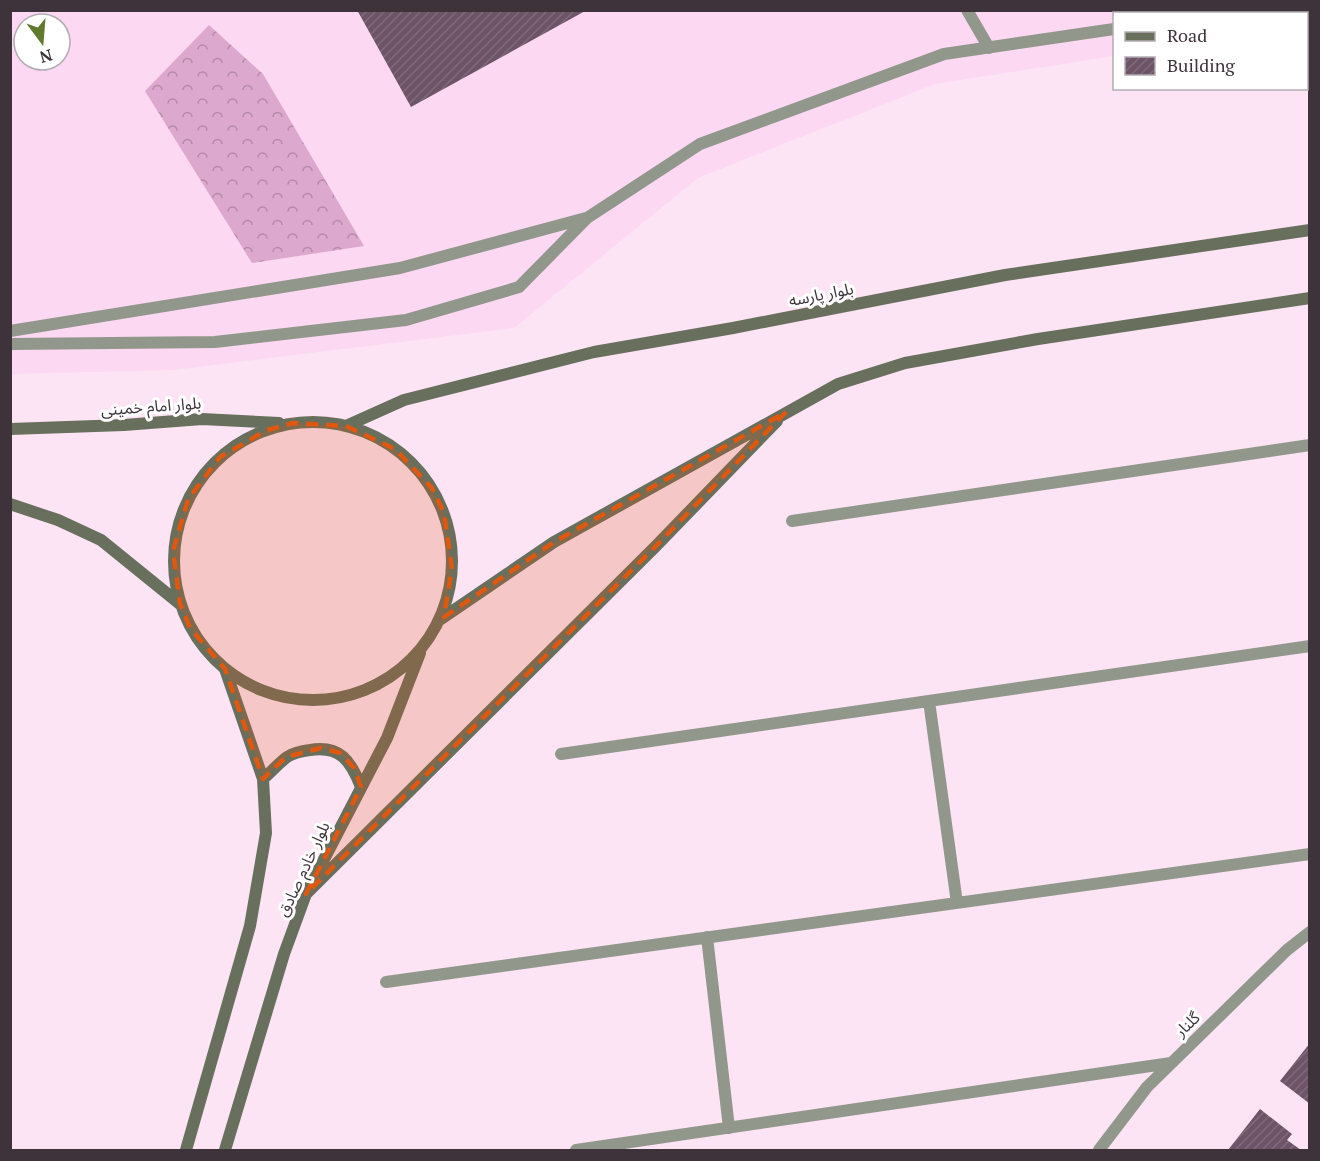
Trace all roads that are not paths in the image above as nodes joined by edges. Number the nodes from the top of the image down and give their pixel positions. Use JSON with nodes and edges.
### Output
{"nodes":[{"id":1,"x":967,"y":10,"type":"edge"},
{"id":2,"x":1113,"y":29,"type":"edge"},
{"id":3,"x":989,"y":48,"type":"junction"},
{"id":4,"x":587,"y":218,"type":"junction"},
{"id":5,"x":1310,"y":230,"type":"edge"},
{"id":6,"x":1310,"y":298,"type":"edge"},
{"id":7,"x":10,"y":331,"type":"edge"},
{"id":8,"x":10,"y":344,"type":"edge"},
{"id":9,"x":786,"y":412,"type":"junction"},
{"id":10,"x":293,"y":423,"type":"junction"},
{"id":11,"x":346,"y":426,"type":"junction"},
{"id":12,"x":10,"y":429,"type":"edge"},
{"id":13,"x":1310,"y":445,"type":"edge"},
{"id":14,"x":10,"y":504,"type":"edge"},
{"id":15,"x":792,"y":521,"type":"dead end"},
{"id":16,"x":180,"y":604,"type":"junction"},
{"id":17,"x":438,"y":621,"type":"junction"},
{"id":18,"x":423,"y":645,"type":"junction"},
{"id":19,"x":1310,"y":646,"type":"edge"},
{"id":20,"x":225,"y":669,"type":"junction"},
{"id":21,"x":928,"y":701,"type":"junction"},
{"id":22,"x":561,"y":754,"type":"dead end"},
{"id":23,"x":263,"y":779,"type":"junction"},
{"id":24,"x":361,"y":787,"type":"junction"},
{"id":25,"x":1310,"y":854,"type":"edge"},
{"id":26,"x":306,"y":894,"type":"junction"},
{"id":27,"x":957,"y":903,"type":"junction"},
{"id":28,"x":1310,"y":932,"type":"edge"},
{"id":29,"x":708,"y":937,"type":"junction"},
{"id":30,"x":386,"y":982,"type":"dead end"},
{"id":31,"x":1171,"y":1063,"type":"junction"},
{"id":32,"x":729,"y":1128,"type":"junction"},
{"id":33,"x":186,"y":1150,"type":"edge"},
{"id":34,"x":225,"y":1150,"type":"edge"},
{"id":35,"x":576,"y":1150,"type":"edge"},
{"id":36,"x":1099,"y":1150,"type":"edge"}],
"edges":[{"from":1,"to":3,"type":"street"},
{"from":2,"to":3,"type":"street"},
{"from":3,"to":4,"type":"street"},
{"from":4,"to":7,"type":"street"},
{"from":4,"to":8,"type":"street"},
{"from":5,"to":11,"type":"main road","name":"بلوار پارسه"},
{"from":6,"to":9,"type":"main road"},
{"from":9,"to":17,"type":"main road"},
{"from":9,"to":26,"type":"main road"},
{"from":10,"to":11,"type":"main road"},
{"from":10,"to":12,"type":"main road","name":"بلوار امام خمینی"},
{"from":10,"to":16,"type":"main road"},
{"from":11,"to":17,"type":"main road"},
{"from":13,"to":15,"type":"street"},
{"from":14,"to":16,"type":"main road"},
{"from":16,"to":20,"type":"main road"},
{"from":17,"to":18,"type":"main road"},
{"from":18,"to":20,"type":"main road"},
{"from":18,"to":24,"type":"main road","name":"بلوار خادم صادق"},
{"from":19,"to":21,"type":"street"},
{"from":20,"to":23,"type":"main road","name":"بلوار خادم صادق"},
{"from":21,"to":22,"type":"street"},
{"from":21,"to":27,"type":"street"},
{"from":23,"to":24,"type":"main road"},
{"from":23,"to":33,"type":"main road","name":"بلوار خادم صادق"},
{"from":24,"to":26,"type":"main road","name":"بلوار خادم صادق"},
{"from":25,"to":27,"type":"street"},
{"from":26,"to":34,"type":"main road","name":"بلوار خادم صادق"},
{"from":27,"to":29,"type":"street"},
{"from":28,"to":31,"type":"street","name":"گلنار"},
{"from":29,"to":30,"type":"street"},
{"from":29,"to":32,"type":"street"},
{"from":31,"to":32,"type":"street"},
{"from":31,"to":36,"type":"street","name":"گلنار"},
{"from":32,"to":35,"type":"street"}]}
